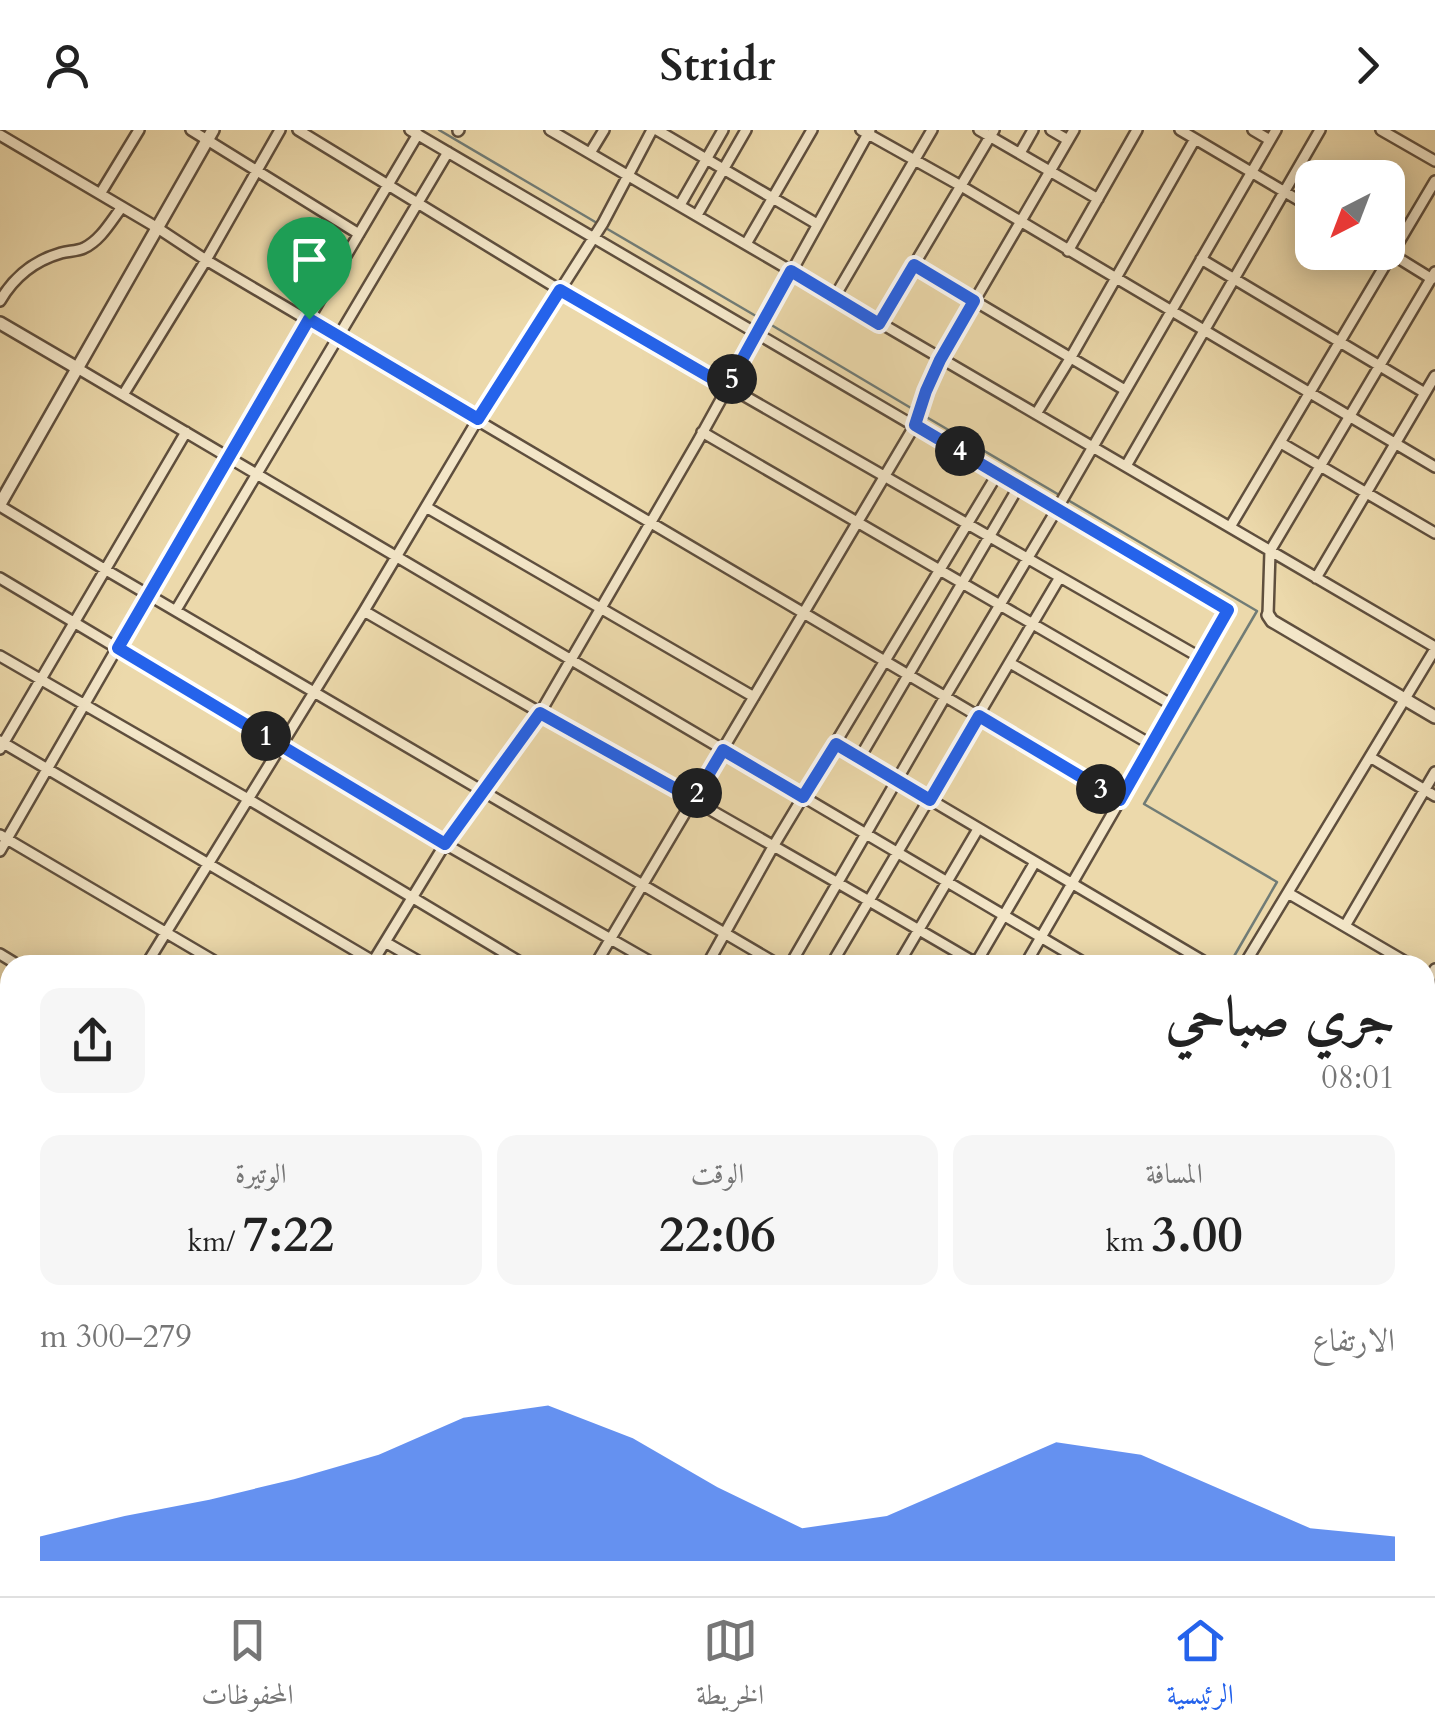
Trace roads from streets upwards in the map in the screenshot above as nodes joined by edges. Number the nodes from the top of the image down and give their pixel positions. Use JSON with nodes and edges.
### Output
{"nodes":[{"id":1,"x":138,"y":130,"type":"edge"},
{"id":2,"x":191,"y":130,"type":"edge"},
{"id":3,"x":280,"y":130,"type":"edge"},
{"id":4,"x":298,"y":130,"type":"edge"},
{"id":5,"x":550,"y":130,"type":"edge"},
{"id":6,"x":604,"y":130,"type":"edge"},
{"id":7,"x":654,"y":130,"type":"edge"},
{"id":8,"x":724,"y":130,"type":"edge"},
{"id":9,"x":746,"y":130,"type":"edge"},
{"id":10,"x":812,"y":130,"type":"edge"},
{"id":11,"x":932,"y":130,"type":"edge"},
{"id":12,"x":980,"y":130,"type":"edge"},
{"id":13,"x":1033,"y":130,"type":"edge"},
{"id":14,"x":1051,"y":130,"type":"edge"},
{"id":15,"x":1074,"y":130,"type":"edge"},
{"id":16,"x":1137,"y":130,"type":"edge"},
{"id":17,"x":1180,"y":130,"type":"edge"},
{"id":18,"x":1253,"y":130,"type":"edge"},
{"id":19,"x":1320,"y":130,"type":"edge"},
{"id":20,"x":1381,"y":130,"type":"edge"},
{"id":21,"x":866,"y":131,"type":"edge"},
{"id":22,"x":414,"y":132,"type":"edge"},
{"id":23,"x":992,"y":133,"type":"edge"},
{"id":24,"x":0,"y":135,"type":"edge"},
{"id":25,"x":211,"y":135,"type":"edge"},
{"id":26,"x":1273,"y":135,"type":"edge"},
{"id":27,"x":1195,"y":139,"type":"junction"},
{"id":28,"x":1068,"y":140,"type":"junction"},
{"id":29,"x":448,"y":152,"type":"junction"},
{"id":30,"x":590,"y":153,"type":"junction"},
{"id":31,"x":1020,"y":154,"type":"junction"},
{"id":32,"x":706,"y":160,"type":"junction"},
{"id":33,"x":914,"y":160,"type":"junction"},
{"id":34,"x":1435,"y":161,"type":"edge"},
{"id":35,"x":258,"y":169,"type":"junction"},
{"id":36,"x":723,"y":169,"type":"junction"},
{"id":37,"x":1050,"y":171,"type":"junction"},
{"id":38,"x":1252,"y":172,"type":"junction"},
{"id":39,"x":627,"y":175,"type":"junction"},
{"id":40,"x":1435,"y":181,"type":"edge"},
{"id":41,"x":389,"y":184,"type":"junction"},
{"id":42,"x":960,"y":186,"type":"junction"},
{"id":43,"x":1284,"y":191,"type":"junction"},
{"id":44,"x":100,"y":194,"type":"junction"},
{"id":45,"x":773,"y":198,"type":"junction"},
{"id":46,"x":1098,"y":198,"type":"junction"},
{"id":47,"x":1295,"y":198,"type":"edge"},
{"id":48,"x":418,"y":202,"type":"junction"},
{"id":49,"x":680,"y":205,"type":"junction"},
{"id":50,"x":122,"y":207,"type":"junction"},
{"id":51,"x":697,"y":215,"type":"junction"},
{"id":52,"x":1020,"y":222,"type":"junction"},
{"id":53,"x":817,"y":224,"type":"junction"},
{"id":54,"x":156,"y":226,"type":"junction"},
{"id":55,"x":1405,"y":229,"type":"edge"},
{"id":56,"x":359,"y":234,"type":"junction"},
{"id":57,"x":593,"y":238,"type":"junction"},
{"id":58,"x":746,"y":244,"type":"junction"},
{"id":59,"x":1068,"y":251,"type":"junction"},
{"id":60,"x":1200,"y":259,"type":"junction"},
{"id":61,"x":206,"y":260,"type":"junction"},
{"id":62,"x":1405,"y":261,"type":"edge"},
{"id":63,"x":914,"y":265,"type":"junction"},
{"id":64,"x":1380,"y":270,"type":"edge"},
{"id":65,"x":791,"y":271,"type":"junction"},
{"id":66,"x":1434,"y":277,"type":"edge"},
{"id":67,"x":1234,"y":278,"type":"junction"},
{"id":68,"x":1116,"y":280,"type":"junction"},
{"id":69,"x":560,"y":290,"type":"junction"},
{"id":70,"x":834,"y":298,"type":"junction"},
{"id":71,"x":0,"y":301,"type":"edge"},
{"id":72,"x":974,"y":301,"type":"junction"},
{"id":73,"x":1170,"y":312,"type":"junction"},
{"id":74,"x":309,"y":319,"type":"junction"},
{"id":75,"x":0,"y":323,"type":"edge"},
{"id":76,"x":879,"y":324,"type":"junction"},
{"id":77,"x":1204,"y":332,"type":"junction"},
{"id":78,"x":758,"y":333,"type":"junction"},
{"id":79,"x":338,"y":336,"type":"junction"},
{"id":80,"x":1339,"y":341,"type":"junction"},
{"id":81,"x":1071,"y":358,"type":"junction"},
{"id":82,"x":940,"y":360,"type":"junction"},
{"id":83,"x":1380,"y":366,"type":"junction"},
{"id":84,"x":77,"y":368,"type":"junction"},
{"id":85,"x":1435,"y":376,"type":"edge"},
{"id":86,"x":727,"y":387,"type":"junction"},
{"id":87,"x":1125,"y":390,"type":"junction"},
{"id":88,"x":1309,"y":393,"type":"junction"},
{"id":89,"x":1425,"y":393,"type":"junction"},
{"id":90,"x":123,"y":395,"type":"junction"},
{"id":91,"x":1036,"y":414,"type":"junction"},
{"id":92,"x":1350,"y":416,"type":"junction"},
{"id":93,"x":478,"y":419,"type":"junction"},
{"id":94,"x":915,"y":425,"type":"junction"},
{"id":95,"x":186,"y":432,"type":"junction"},
{"id":96,"x":702,"y":432,"type":"junction"},
{"id":97,"x":1281,"y":442,"type":"junction"},
{"id":98,"x":1395,"y":443,"type":"junction"},
{"id":99,"x":1093,"y":447,"type":"junction"},
{"id":100,"x":227,"y":457,"type":"junction"},
{"id":101,"x":1126,"y":466,"type":"junction"},
{"id":102,"x":1320,"y":466,"type":"junction"},
{"id":103,"x":1435,"y":467,"type":"edge"},
{"id":104,"x":998,"y":473,"type":"junction"},
{"id":105,"x":257,"y":474,"type":"junction"},
{"id":106,"x":884,"y":477,"type":"junction"},
{"id":107,"x":1019,"y":486,"type":"junction"},
{"id":108,"x":1366,"y":492,"type":"junction"},
{"id":109,"x":0,"y":504,"type":"edge"},
{"id":110,"x":426,"y":507,"type":"junction"},
{"id":111,"x":1057,"y":509,"type":"junction"},
{"id":112,"x":651,"y":522,"type":"junction"},
{"id":113,"x":858,"y":522,"type":"junction"},
{"id":114,"x":968,"y":525,"type":"junction"},
{"id":115,"x":1230,"y":527,"type":"junction"},
{"id":116,"x":1435,"y":533,"type":"edge"},
{"id":117,"x":989,"y":537,"type":"junction"},
{"id":118,"x":1270,"y":551,"type":"junction"},
{"id":119,"x":396,"y":556,"type":"junction"},
{"id":120,"x":1027,"y":558,"type":"junction"},
{"id":121,"x":106,"y":570,"type":"junction"},
{"id":122,"x":941,"y":570,"type":"junction"},
{"id":123,"x":1060,"y":577,"type":"junction"},
{"id":124,"x":0,"y":578,"type":"edge"},
{"id":125,"x":1316,"y":578,"type":"junction"},
{"id":126,"x":962,"y":583,"type":"junction"},
{"id":127,"x":149,"y":595,"type":"junction"},
{"id":128,"x":1001,"y":606,"type":"junction"},
{"id":129,"x":600,"y":609,"type":"junction"},
{"id":130,"x":176,"y":610,"type":"junction"},
{"id":131,"x":364,"y":611,"type":"junction"},
{"id":132,"x":804,"y":613,"type":"junction"},
{"id":133,"x":1268,"y":615,"type":"joint"},
{"id":134,"x":75,"y":622,"type":"junction"},
{"id":135,"x":1033,"y":624,"type":"junction"},
{"id":136,"x":118,"y":648,"type":"junction"},
{"id":137,"x":1435,"y":648,"type":"edge"},
{"id":138,"x":0,"y":656,"type":"edge"},
{"id":139,"x":1202,"y":658,"type":"junction"},
{"id":140,"x":571,"y":660,"type":"junction"},
{"id":141,"x":885,"y":661,"type":"junction"},
{"id":142,"x":1010,"y":662,"type":"junction"},
{"id":143,"x":908,"y":675,"type":"junction"},
{"id":144,"x":41,"y":680,"type":"junction"},
{"id":145,"x":314,"y":691,"type":"junction"},
{"id":146,"x":945,"y":696,"type":"junction"},
{"id":147,"x":754,"y":697,"type":"junction"},
{"id":148,"x":1405,"y":699,"type":"junction"},
{"id":149,"x":84,"y":706,"type":"junction"},
{"id":150,"x":1174,"y":706,"type":"junction"},
{"id":151,"x":540,"y":713,"type":"junction"},
{"id":152,"x":979,"y":716,"type":"junction"},
{"id":153,"x":1435,"y":717,"type":"edge"},
{"id":154,"x":1,"y":744,"type":"edge"},
{"id":155,"x":836,"y":744,"type":"junction"},
{"id":156,"x":281,"y":745,"type":"junction"},
{"id":157,"x":1152,"y":745,"type":"junction"},
{"id":158,"x":723,"y":750,"type":"junction"},
{"id":159,"x":1370,"y":758,"type":"junction"},
{"id":160,"x":860,"y":759,"type":"junction"},
{"id":161,"x":48,"y":769,"type":"junction"},
{"id":162,"x":1435,"y":772,"type":"edge"},
{"id":163,"x":897,"y":780,"type":"junction"},
{"id":164,"x":1424,"y":790,"type":"junction"},
{"id":165,"x":482,"y":791,"type":"junction"},
{"id":166,"x":1435,"y":796,"type":"edge"},
{"id":167,"x":803,"y":797,"type":"junction"},
{"id":168,"x":248,"y":799,"type":"junction"},
{"id":169,"x":694,"y":799,"type":"junction"},
{"id":170,"x":930,"y":800,"type":"junction"},
{"id":171,"x":1120,"y":800,"type":"junction"},
{"id":172,"x":978,"y":829,"type":"junction"},
{"id":173,"x":867,"y":834,"type":"junction"},
{"id":174,"x":4,"y":837,"type":"edge"},
{"id":175,"x":445,"y":844,"type":"junction"},
{"id":176,"x":774,"y":846,"type":"junction"},
{"id":177,"x":0,"y":852,"type":"edge"},
{"id":178,"x":897,"y":852,"type":"junction"},
{"id":179,"x":1035,"y":862,"type":"junction"},
{"id":180,"x":208,"y":863,"type":"junction"},
{"id":181,"x":947,"y":881,"type":"junction"},
{"id":182,"x":838,"y":883,"type":"junction"},
{"id":183,"x":1072,"y":884,"type":"junction"},
{"id":184,"x":643,"y":885,"type":"junction"},
{"id":185,"x":1288,"y":893,"type":"junction"},
{"id":186,"x":412,"y":899,"type":"junction"},
{"id":187,"x":869,"y":901,"type":"junction"},
{"id":188,"x":1004,"y":916,"type":"junction"},
{"id":189,"x":1345,"y":926,"type":"junction"},
{"id":190,"x":919,"y":930,"type":"junction"},
{"id":191,"x":166,"y":932,"type":"junction"},
{"id":192,"x":725,"y":933,"type":"junction"},
{"id":193,"x":1041,"y":937,"type":"junction"},
{"id":194,"x":610,"y":938,"type":"junction"},
{"id":195,"x":385,"y":942,"type":"junction"},
{"id":196,"x":152,"y":955,"type":"edge"},
{"id":197,"x":204,"y":955,"type":"edge"},
{"id":198,"x":359,"y":955,"type":"edge"},
{"id":199,"x":377,"y":955,"type":"edge"},
{"id":200,"x":408,"y":955,"type":"edge"},
{"id":201,"x":509,"y":955,"type":"edge"},
{"id":202,"x":601,"y":955,"type":"edge"},
{"id":203,"x":639,"y":955,"type":"edge"},
{"id":204,"x":713,"y":955,"type":"edge"},
{"id":205,"x":762,"y":955,"type":"edge"},
{"id":206,"x":796,"y":955,"type":"edge"},
{"id":207,"x":838,"y":955,"type":"edge"},
{"id":208,"x":904,"y":955,"type":"edge"},
{"id":209,"x":962,"y":955,"type":"edge"},
{"id":210,"x":982,"y":955,"type":"edge"},
{"id":211,"x":1031,"y":955,"type":"edge"},
{"id":212,"x":1071,"y":955,"type":"edge"},
{"id":213,"x":1193,"y":955,"type":"edge"},
{"id":214,"x":1250,"y":955,"type":"edge"},
{"id":215,"x":1394,"y":955,"type":"edge"}],
"edges":[{"from":1,"to":44,"type":"street"},
{"from":2,"to":25,"type":"street"},
{"from":3,"to":35,"type":"street"},
{"from":4,"to":41,"type":"street"},
{"from":5,"to":30,"type":"street"},
{"from":6,"to":30,"type":"street"},
{"from":7,"to":32,"type":"street"},
{"from":7,"to":39,"type":"street"},
{"from":8,"to":32,"type":"street"},
{"from":9,"to":36,"type":"street"},
{"from":10,"to":45,"type":"street"},
{"from":11,"to":33,"type":"street"},
{"from":12,"to":23,"type":"street"},
{"from":13,"to":31,"type":"street"},
{"from":14,"to":28,"type":"street"},
{"from":15,"to":28,"type":"street"},
{"from":16,"to":46,"type":"street"},
{"from":17,"to":27,"type":"street"},
{"from":18,"to":26,"type":"street"},
{"from":19,"to":43,"type":"street"},
{"from":20,"to":34,"type":"street"},
{"from":21,"to":33,"type":"street"},
{"from":21,"to":53,"type":"street"},
{"from":22,"to":29,"type":"street"},
{"from":22,"to":41,"type":"street"},
{"from":23,"to":31,"type":"street"},
{"from":23,"to":42,"type":"street"},
{"from":24,"to":44,"type":"street"},
{"from":25,"to":35,"type":"street"},
{"from":25,"to":54,"type":"street"},
{"from":26,"to":38,"type":"street"},
{"from":27,"to":38,"type":"street"},
{"from":27,"to":68,"type":"street"},
{"from":28,"to":37,"type":"street"},
{"from":29,"to":48,"type":"street"},
{"from":29,"to":57,"type":"street"},
{"from":30,"to":39,"type":"street"},
{"from":31,"to":37,"type":"street"},
{"from":32,"to":36,"type":"street"},
{"from":32,"to":49,"type":"street"},
{"from":33,"to":42,"type":"street"},
{"from":33,"to":70,"type":"street"},
{"from":35,"to":56,"type":"street"},
{"from":35,"to":61,"type":"street"},
{"from":36,"to":45,"type":"street"},
{"from":36,"to":51,"type":"street"},
{"from":37,"to":46,"type":"street"},
{"from":37,"to":52,"type":"street"},
{"from":38,"to":43,"type":"street"},
{"from":38,"to":60,"type":"street"},
{"from":39,"to":49,"type":"street"},
{"from":39,"to":57,"type":"street"},
{"from":40,"to":55,"type":"street"},
{"from":41,"to":48,"type":"street"},
{"from":41,"to":56,"type":"street"},
{"from":42,"to":52,"type":"street"},
{"from":42,"to":63,"type":"street"},
{"from":43,"to":47,"type":"street"},
{"from":43,"to":67,"type":"street"},
{"from":44,"to":50,"type":"street"},
{"from":45,"to":53,"type":"street"},
{"from":45,"to":58,"type":"street"},
{"from":46,"to":59,"type":"street"},
{"from":48,"to":69,"type":"street"},
{"from":48,"to":79,"type":"street"},
{"from":49,"to":51,"type":"street"},
{"from":50,"to":54,"type":"street"},
{"from":50,"to":71,"type":"street"},
{"from":51,"to":58,"type":"street"},
{"from":52,"to":59,"type":"street"},
{"from":52,"to":72,"type":"street"},
{"from":53,"to":65,"type":"street"},
{"from":54,"to":61,"type":"street"},
{"from":54,"to":84,"type":"street"},
{"from":56,"to":74,"type":"street"},
{"from":57,"to":69,"type":"street"},
{"from":57,"to":78,"type":"street"},
{"from":58,"to":65,"type":"street"},
{"from":59,"to":68,"type":"street"},
{"from":60,"to":67,"type":"street"},
{"from":60,"to":73,"type":"street"},
{"from":61,"to":74,"type":"street"},
{"from":61,"to":90,"type":"street"},
{"from":62,"to":66,"type":"street"},
{"from":63,"to":72,"type":"street"},
{"from":63,"to":76,"type":"street"},
{"from":64,"to":80,"type":"street"},
{"from":65,"to":70,"type":"street"},
{"from":65,"to":78,"type":"street"},
{"from":66,"to":83,"type":"street"},
{"from":67,"to":77,"type":"street"},
{"from":67,"to":80,"type":"street"},
{"from":68,"to":73,"type":"street"},
{"from":68,"to":81,"type":"street"},
{"from":69,"to":86,"type":"street"},
{"from":69,"to":93,"type":"street"},
{"from":70,"to":76,"type":"street"},
{"from":72,"to":81,"type":"street"},
{"from":72,"to":82,"type":"street"},
{"from":73,"to":77,"type":"street"},
{"from":73,"to":87,"type":"street"},
{"from":74,"to":79,"type":"street"},
{"from":74,"to":100,"type":"street"},
{"from":75,"to":84,"type":"street"},
{"from":76,"to":82,"type":"street"},
{"from":77,"to":88,"type":"street"},
{"from":77,"to":101,"type":"street"},
{"from":78,"to":86,"type":"street"},
{"from":78,"to":94,"type":"street"},
{"from":79,"to":93,"type":"street"},
{"from":79,"to":105,"type":"street"},
{"from":80,"to":83,"type":"street"},
{"from":80,"to":88,"type":"street"},
{"from":81,"to":87,"type":"street"},
{"from":81,"to":91,"type":"street"},
{"from":82,"to":91,"type":"street"},
{"from":82,"to":94,"type":"street"},
{"from":83,"to":89,"type":"street"},
{"from":83,"to":92,"type":"street"},
{"from":84,"to":90,"type":"street"},
{"from":84,"to":109,"type":"street"},
{"from":85,"to":89,"type":"street"},
{"from":86,"to":96,"type":"street"},
{"from":86,"to":106,"type":"street"},
{"from":87,"to":99,"type":"street"},
{"from":88,"to":92,"type":"street"},
{"from":88,"to":97,"type":"street"},
{"from":89,"to":98,"type":"street"},
{"from":90,"to":95,"type":"street"},
{"from":91,"to":99,"type":"street"},
{"from":92,"to":98,"type":"street"},
{"from":92,"to":102,"type":"street"},
{"from":93,"to":110,"type":"street"},
{"from":93,"to":112,"type":"street"},
{"from":94,"to":104,"type":"street"},
{"from":94,"to":106,"type":"street"},
{"from":95,"to":100,"type":"street"},
{"from":95,"to":121,"type":"street"},
{"from":96,"to":112,"type":"street"},
{"from":96,"to":113,"type":"street"},
{"from":97,"to":102,"type":"street"},
{"from":97,"to":115,"type":"street"},
{"from":98,"to":103,"type":"street"},
{"from":98,"to":108,"type":"street"},
{"from":99,"to":101,"type":"street"},
{"from":99,"to":111,"type":"street"},
{"from":100,"to":105,"type":"street"},
{"from":100,"to":127,"type":"street"},
{"from":101,"to":115,"type":"street"},
{"from":102,"to":108,"type":"street"},
{"from":102,"to":118,"type":"street"},
{"from":104,"to":107,"type":"street"},
{"from":104,"to":114,"type":"street"},
{"from":105,"to":119,"type":"street"},
{"from":105,"to":130,"type":"street"},
{"from":106,"to":113,"type":"street"},
{"from":106,"to":114,"type":"street"},
{"from":107,"to":111,"type":"street"},
{"from":107,"to":117,"type":"street"},
{"from":108,"to":116,"type":"street"},
{"from":108,"to":125,"type":"street"},
{"from":109,"to":121,"type":"street"},
{"from":110,"to":119,"type":"street"},
{"from":110,"to":129,"type":"street"},
{"from":111,"to":120,"type":"street"},
{"from":111,"to":139,"type":"street"},
{"from":112,"to":129,"type":"street"},
{"from":112,"to":132,"type":"street"},
{"from":113,"to":122,"type":"street"},
{"from":113,"to":132,"type":"street"},
{"from":114,"to":117,"type":"street"},
{"from":114,"to":122,"type":"street"},
{"from":115,"to":118,"type":"street"},
{"from":117,"to":120,"type":"street"},
{"from":117,"to":126,"type":"street"},
{"from":118,"to":125,"type":"street"},
{"from":118,"to":133,"type":"street"},
{"from":119,"to":131,"type":"street"},
{"from":119,"to":140,"type":"street"},
{"from":120,"to":123,"type":"street"},
{"from":120,"to":128,"type":"street"},
{"from":121,"to":127,"type":"street"},
{"from":121,"to":134,"type":"street"},
{"from":122,"to":126,"type":"street"},
{"from":122,"to":141,"type":"street"},
{"from":123,"to":135,"type":"street"},
{"from":123,"to":139,"type":"street"},
{"from":124,"to":134,"type":"street"},
{"from":125,"to":137,"type":"street"},
{"from":126,"to":128,"type":"street"},
{"from":126,"to":143,"type":"street"},
{"from":127,"to":130,"type":"street"},
{"from":127,"to":136,"type":"street"},
{"from":128,"to":135,"type":"street"},
{"from":128,"to":146,"type":"street"},
{"from":129,"to":140,"type":"street"},
{"from":129,"to":147,"type":"street"},
{"from":130,"to":145,"type":"street"},
{"from":131,"to":145,"type":"street"},
{"from":131,"to":151,"type":"street"},
{"from":132,"to":141,"type":"street"},
{"from":132,"to":147,"type":"street"},
{"from":133,"to":148,"type":"street"},
{"from":134,"to":136,"type":"street"},
{"from":134,"to":144,"type":"street"},
{"from":135,"to":142,"type":"street"},
{"from":135,"to":150,"type":"street"},
{"from":136,"to":149,"type":"street"},
{"from":136,"to":156,"type":"street"},
{"from":137,"to":148,"type":"street"},
{"from":138,"to":144,"type":"street"},
{"from":139,"to":150,"type":"street"},
{"from":140,"to":151,"type":"street"},
{"from":140,"to":158,"type":"street"},
{"from":141,"to":143,"type":"street"},
{"from":141,"to":155,"type":"street"},
{"from":142,"to":152,"type":"street"},
{"from":142,"to":157,"type":"street"},
{"from":143,"to":146,"type":"street"},
{"from":143,"to":160,"type":"street"},
{"from":144,"to":149,"type":"street"},
{"from":144,"to":154,"type":"street"},
{"from":145,"to":156,"type":"street"},
{"from":145,"to":165,"type":"street"},
{"from":146,"to":152,"type":"street"},
{"from":146,"to":163,"type":"street"},
{"from":147,"to":158,"type":"street"},
{"from":148,"to":153,"type":"street"},
{"from":148,"to":159,"type":"street"},
{"from":149,"to":161,"type":"street"},
{"from":149,"to":168,"type":"street"},
{"from":150,"to":157,"type":"street"},
{"from":151,"to":165,"type":"street"},
{"from":151,"to":169,"type":"street"},
{"from":152,"to":170,"type":"street"},
{"from":152,"to":171,"type":"street"},
{"from":154,"to":161,"type":"street"},
{"from":155,"to":160,"type":"street"},
{"from":155,"to":167,"type":"street"},
{"from":156,"to":168,"type":"street"},
{"from":156,"to":175,"type":"street"},
{"from":157,"to":171,"type":"street"},
{"from":158,"to":167,"type":"street"},
{"from":158,"to":169,"type":"street"},
{"from":159,"to":164,"type":"street"},
{"from":159,"to":185,"type":"street"},
{"from":160,"to":163,"type":"street"},
{"from":161,"to":174,"type":"street"},
{"from":161,"to":180,"type":"street"},
{"from":162,"to":164,"type":"street"},
{"from":163,"to":170,"type":"street"},
{"from":163,"to":173,"type":"street"},
{"from":164,"to":166,"type":"street"},
{"from":164,"to":189,"type":"street"},
{"from":165,"to":175,"type":"street"},
{"from":165,"to":184,"type":"street"},
{"from":167,"to":173,"type":"street"},
{"from":167,"to":176,"type":"street"},
{"from":168,"to":180,"type":"street"},
{"from":168,"to":186,"type":"street"},
{"from":169,"to":176,"type":"street"},
{"from":169,"to":184,"type":"street"},
{"from":170,"to":172,"type":"street"},
{"from":170,"to":178,"type":"street"},
{"from":171,"to":183,"type":"street"},
{"from":172,"to":179,"type":"street"},
{"from":172,"to":181,"type":"street"},
{"from":173,"to":178,"type":"street"},
{"from":173,"to":182,"type":"street"},
{"from":174,"to":177,"type":"street"},
{"from":174,"to":191,"type":"street"},
{"from":175,"to":186,"type":"street"},
{"from":175,"to":194,"type":"street"},
{"from":176,"to":182,"type":"street"},
{"from":176,"to":192,"type":"street"},
{"from":178,"to":181,"type":"street"},
{"from":178,"to":187,"type":"street"},
{"from":179,"to":183,"type":"street"},
{"from":179,"to":188,"type":"street"},
{"from":180,"to":191,"type":"street"},
{"from":180,"to":198,"type":"street"},
{"from":181,"to":188,"type":"street"},
{"from":181,"to":190,"type":"street"},
{"from":182,"to":187,"type":"street"},
{"from":182,"to":206,"type":"street"},
{"from":183,"to":193,"type":"street"},
{"from":183,"to":213,"type":"street"},
{"from":184,"to":192,"type":"street"},
{"from":184,"to":194,"type":"street"},
{"from":185,"to":189,"type":"street"},
{"from":185,"to":214,"type":"street"},
{"from":186,"to":195,"type":"street"},
{"from":186,"to":201,"type":"street"},
{"from":187,"to":190,"type":"street"},
{"from":187,"to":207,"type":"street"},
{"from":188,"to":193,"type":"street"},
{"from":188,"to":210,"type":"street"},
{"from":189,"to":215,"type":"street"},
{"from":190,"to":208,"type":"street"},
{"from":190,"to":209,"type":"street"},
{"from":191,"to":196,"type":"street"},
{"from":191,"to":197,"type":"street"},
{"from":192,"to":204,"type":"street"},
{"from":192,"to":205,"type":"street"},
{"from":193,"to":211,"type":"street"},
{"from":193,"to":212,"type":"street"},
{"from":194,"to":202,"type":"street"},
{"from":194,"to":203,"type":"street"},
{"from":195,"to":199,"type":"street"},
{"from":195,"to":200,"type":"street"}]}
